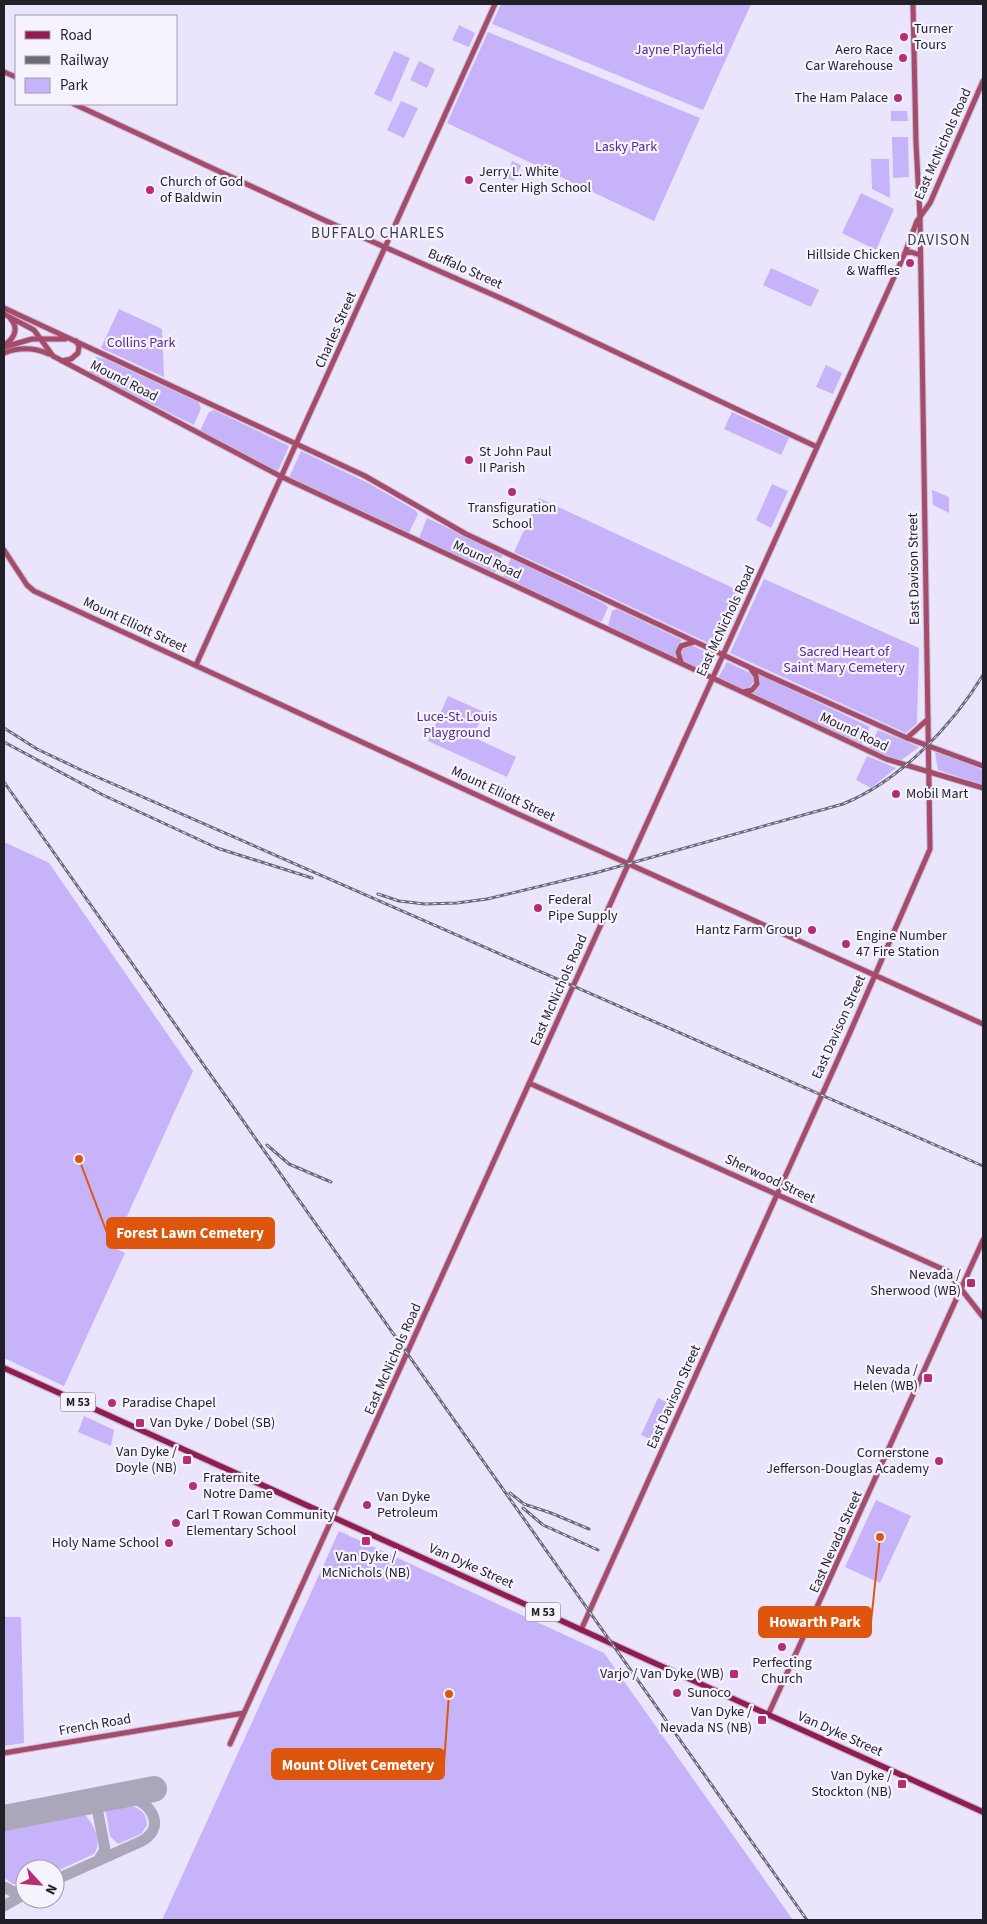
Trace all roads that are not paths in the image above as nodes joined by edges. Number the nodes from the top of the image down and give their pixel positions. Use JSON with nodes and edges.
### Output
{"nodes":[{"id":1,"x":495,"y":4,"type":"edge"},
{"id":2,"x":913,"y":4,"type":"edge"},
{"id":3,"x":983,"y":81,"type":"edge"},
{"id":4,"x":76,"y":105,"type":"edge"},
{"id":5,"x":920,"y":217,"type":"junction"},
{"id":6,"x":385,"y":247,"type":"junction"},
{"id":7,"x":905,"y":253,"type":"junction"},
{"id":8,"x":920,"y":255,"type":"junction"},
{"id":9,"x":4,"y":308,"type":"edge"},
{"id":10,"x":6,"y":315,"type":"edge"},
{"id":11,"x":42,"y":338,"type":"junction"},
{"id":12,"x":75,"y":341,"type":"junction"},
{"id":13,"x":4,"y":346,"type":"edge"},
{"id":14,"x":4,"y":353,"type":"edge"},
{"id":15,"x":54,"y":356,"type":"junction"},
{"id":16,"x":62,"y":361,"type":"junction"},
{"id":17,"x":296,"y":445,"type":"junction"},
{"id":18,"x":817,"y":446,"type":"junction"},
{"id":19,"x":282,"y":477,"type":"junction"},
{"id":20,"x":4,"y":550,"type":"edge"},
{"id":21,"x":697,"y":642,"type":"junction"},
{"id":22,"x":722,"y":654,"type":"junction"},
{"id":23,"x":683,"y":664,"type":"junction"},
{"id":24,"x":196,"y":665,"type":"junction"},
{"id":25,"x":751,"y":668,"type":"junction"},
{"id":26,"x":712,"y":678,"type":"junction"},
{"id":27,"x":742,"y":692,"type":"junction"},
{"id":28,"x":928,"y":719,"type":"junction"},
{"id":29,"x":907,"y":738,"type":"junction"},
{"id":30,"x":929,"y":746,"type":"junction"},
{"id":31,"x":983,"y":766,"type":"edge"},
{"id":32,"x":930,"y":773,"type":"junction"},
{"id":33,"x":983,"y":788,"type":"edge"},
{"id":34,"x":628,"y":864,"type":"junction"},
{"id":35,"x":875,"y":975,"type":"junction"},
{"id":36,"x":983,"y":1024,"type":"edge"},
{"id":37,"x":529,"y":1083,"type":"junction"},
{"id":38,"x":777,"y":1194,"type":"junction"},
{"id":39,"x":983,"y":1240,"type":"edge"},
{"id":40,"x":962,"y":1289,"type":"junction"},
{"id":41,"x":983,"y":1317,"type":"edge"},
{"id":42,"x":4,"y":1368,"type":"edge"},
{"id":43,"x":334,"y":1518,"type":"junction"},
{"id":44,"x":581,"y":1630,"type":"junction"},
{"id":45,"x":768,"y":1715,"type":"junction"},
{"id":46,"x":239,"y":1717,"type":"junction"},
{"id":47,"x":230,"y":1744,"type":"dead end"},
{"id":48,"x":4,"y":1753,"type":"edge"},
{"id":49,"x":983,"y":1812,"type":"edge"}],
"edges":[{"from":1,"to":6,"type":"main road","name":"Charles Street"},
{"from":2,"to":5,"type":"main road","name":"East Davison Street"},
{"from":3,"to":5,"type":"main road","name":"East McNichols Road"},
{"from":4,"to":6,"type":"main road","name":"Buffalo Street"},
{"from":5,"to":7,"type":"main road","name":"East McNichols Road"},
{"from":5,"to":8,"type":"main road","name":"East Davison Street"},
{"from":6,"to":17,"type":"main road","name":"Charles Street"},
{"from":6,"to":18,"type":"main road","name":"Buffalo Street"},
{"from":7,"to":8,"type":"main road"},
{"from":7,"to":18,"type":"main road","name":"East McNichols Road"},
{"from":8,"to":28,"type":"main road","name":"East Davison Street"},
{"from":9,"to":12,"type":"main road","name":"Mound Road"},
{"from":10,"to":11,"type":"main road","name":"Mound Road"},
{"from":10,"to":13,"type":"main road"},
{"from":11,"to":12,"type":"main road"},
{"from":11,"to":13,"type":"main road"},
{"from":11,"to":15,"type":"main road","name":"Mound Road"},
{"from":12,"to":16,"type":"main road"},
{"from":12,"to":17,"type":"main road","name":"Mound Road"},
{"from":14,"to":15,"type":"main road"},
{"from":15,"to":16,"type":"main road","name":"Mound Road"},
{"from":16,"to":19,"type":"main road","name":"Mound Road"},
{"from":17,"to":19,"type":"main road","name":"Charles Street"},
{"from":17,"to":21,"type":"main road","name":"Mound Road"},
{"from":18,"to":22,"type":"main road","name":"East McNichols Road"},
{"from":19,"to":23,"type":"main road","name":"Mound Road"},
{"from":19,"to":24,"type":"main road","name":"Charles Street"},
{"from":20,"to":24,"type":"main road","name":"Mount Elliott Street"},
{"from":21,"to":22,"type":"main road","name":"Mound Road"},
{"from":21,"to":23,"type":"main road"},
{"from":22,"to":25,"type":"main road","name":"Mound Road"},
{"from":22,"to":26,"type":"main road","name":"East McNichols Road"},
{"from":23,"to":26,"type":"main road","name":"Mound Road"},
{"from":24,"to":34,"type":"main road","name":"Mount Elliott Street"},
{"from":25,"to":27,"type":"main road"},
{"from":25,"to":29,"type":"main road","name":"Mound Road"},
{"from":26,"to":27,"type":"main road","name":"Mound Road"},
{"from":26,"to":34,"type":"main road","name":"East McNichols Road"},
{"from":27,"to":32,"type":"main road","name":"Mound Road"},
{"from":28,"to":29,"type":"main road"},
{"from":28,"to":30,"type":"main road","name":"East Davison Street"},
{"from":29,"to":30,"type":"main road","name":"Mound Road"},
{"from":30,"to":31,"type":"main road","name":"Mound Road"},
{"from":30,"to":32,"type":"main road","name":"East Davison Street"},
{"from":32,"to":33,"type":"main road","name":"Mound Road"},
{"from":32,"to":35,"type":"main road","name":"East Davison Street"},
{"from":34,"to":35,"type":"main road","name":"Mount Elliott Street"},
{"from":34,"to":37,"type":"main road","name":"East McNichols Road"},
{"from":35,"to":36,"type":"main road","name":"Mount Elliott Street"},
{"from":35,"to":38,"type":"main road","name":"East Davison Street"},
{"from":37,"to":38,"type":"main road","name":"Sherwood Street"},
{"from":37,"to":43,"type":"main road","name":"East McNichols Road"},
{"from":38,"to":40,"type":"main road","name":"Sherwood Street"},
{"from":38,"to":44,"type":"main road","name":"East Davison Street"},
{"from":39,"to":40,"type":"main road","name":"East Nevada Street"},
{"from":40,"to":41,"type":"main road","name":"Sherwood Street"},
{"from":40,"to":45,"type":"main road","name":"East Nevada Street"},
{"from":42,"to":43,"type":"main road","name":"Van Dyke Street","number":"M 53"},
{"from":43,"to":44,"type":"main road","name":"Van Dyke Street","number":"M 53"},
{"from":43,"to":46,"type":"main road","name":"East McNichols Road"},
{"from":44,"to":45,"type":"main road","name":"Van Dyke Street","number":"M 53"},
{"from":45,"to":49,"type":"main road","name":"Van Dyke Street","number":"M 53"},
{"from":46,"to":47,"type":"main road","name":"East McNichols Road"},
{"from":46,"to":48,"type":"main road","name":"French Road"}]}
